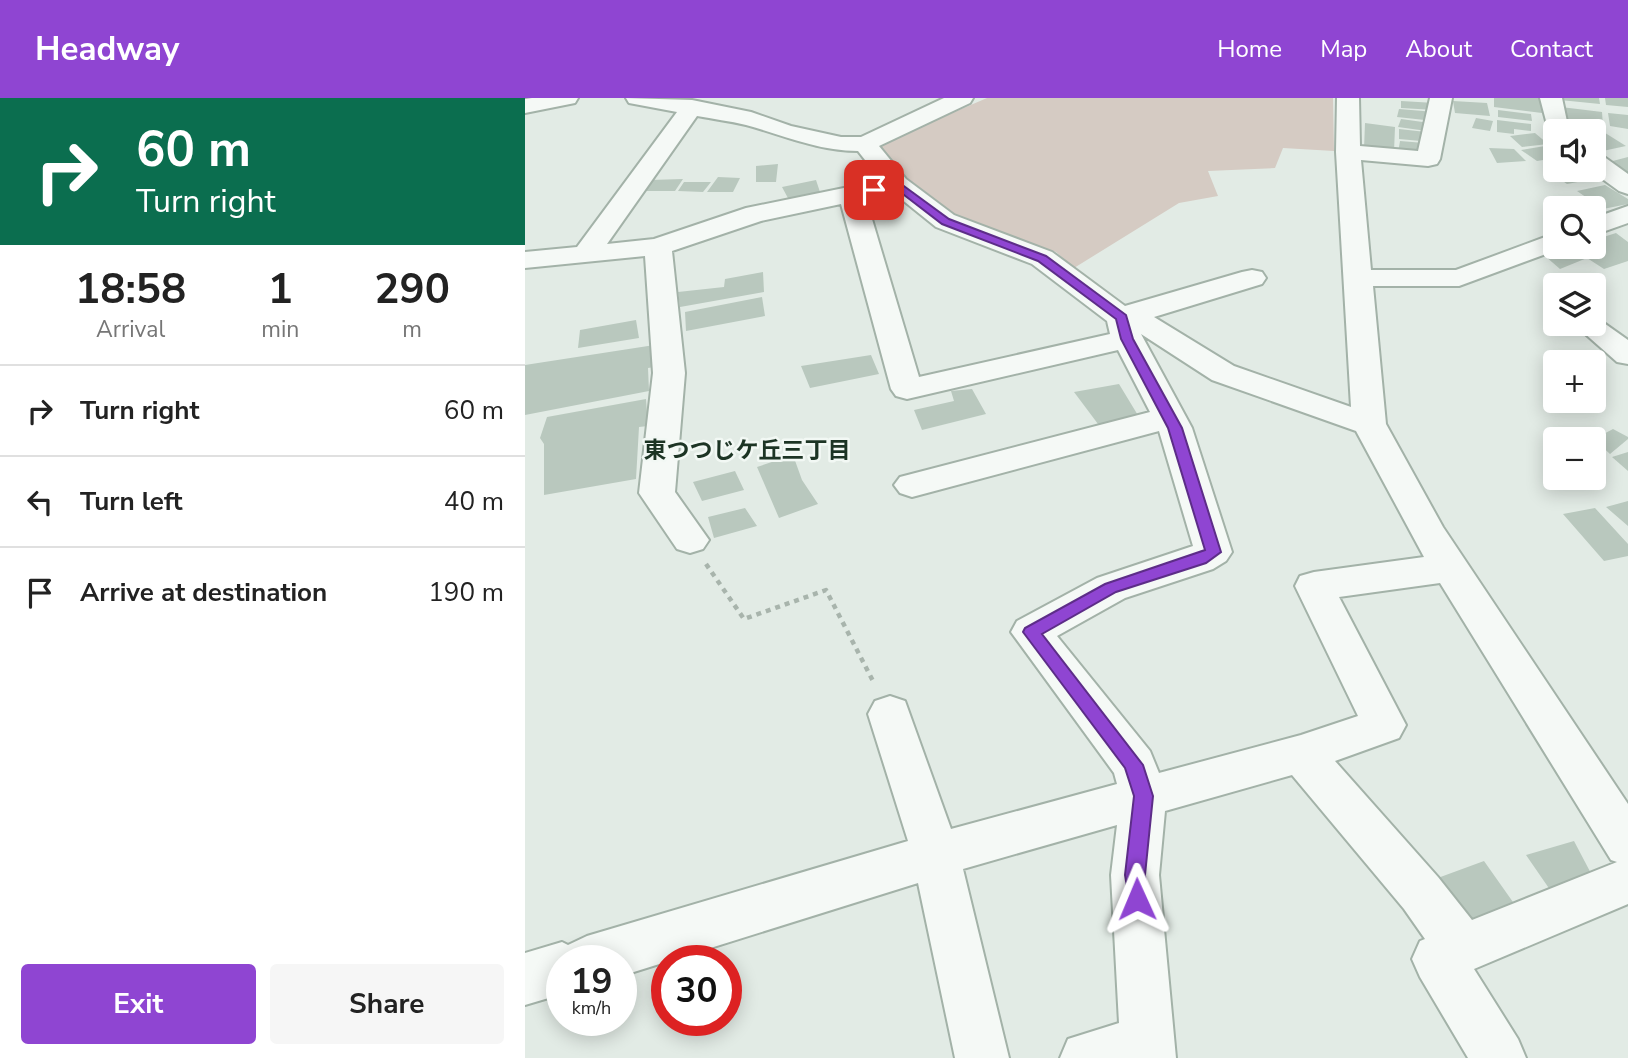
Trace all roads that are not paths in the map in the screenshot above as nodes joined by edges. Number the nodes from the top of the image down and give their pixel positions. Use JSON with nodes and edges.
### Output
{"nodes":[{"id":1,"x":567,"y":98,"type":"edge"},
{"id":2,"x":637,"y":98,"type":"edge"},
{"id":3,"x":962,"y":98,"type":"edge"},
{"id":4,"x":1348,"y":98,"type":"edge"},
{"id":5,"x":1441,"y":98,"type":"edge"},
{"id":6,"x":1551,"y":98,"type":"edge"},
{"id":7,"x":525,"y":106,"type":"edge"},
{"id":8,"x":692,"y":107,"type":"junction"},
{"id":9,"x":1555,"y":119,"type":"edge"},
{"id":10,"x":865,"y":144,"type":"junction"},
{"id":11,"x":1348,"y":152,"type":"junction"},
{"id":12,"x":1606,"y":170,"type":"edge"},
{"id":13,"x":897,"y":184,"type":"junction"},
{"id":14,"x":1628,"y":186,"type":"edge"},
{"id":15,"x":852,"y":195,"type":"junction"},
{"id":16,"x":1628,"y":214,"type":"edge"},
{"id":17,"x":1606,"y":222,"type":"edge"},
{"id":18,"x":1543,"y":246,"type":"edge"},
{"id":19,"x":658,"y":247,"type":"junction"},
{"id":20,"x":587,"y":252,"type":"junction"},
{"id":21,"x":525,"y":260,"type":"edge"},
{"id":22,"x":1252,"y":278,"type":"dead end"},
{"id":23,"x":1359,"y":278,"type":"junction"},
{"id":24,"x":1126,"y":324,"type":"junction"},
{"id":25,"x":1604,"y":336,"type":"edge"},
{"id":26,"x":1628,"y":355,"type":"edge"},
{"id":27,"x":1169,"y":418,"type":"junction"},
{"id":28,"x":1369,"y":424,"type":"junction"},
{"id":29,"x":912,"y":485,"type":"dead end"},
{"id":30,"x":690,"y":540,"type":"road end"},
{"id":31,"x":1450,"y":568,"type":"junction"},
{"id":32,"x":890,"y":714,"type":"road end"},
{"id":33,"x":1301,"y":754,"type":"junction"},
{"id":34,"x":1144,"y":796,"type":"junction"},
{"id":35,"x":1627,"y":850,"type":"edge"},
{"id":36,"x":936,"y":855,"type":"junction"},
{"id":37,"x":637,"y":946,"type":"edge"},
{"id":38,"x":1463,"y":948,"type":"junction"},
{"id":39,"x":546,"y":973,"type":"edge"},
{"id":40,"x":525,"y":979,"type":"edge"},
{"id":41,"x":1148,"y":1051,"type":"edge"},
{"id":42,"x":982,"y":1058,"type":"edge"},
{"id":43,"x":1087,"y":1058,"type":"edge"},
{"id":44,"x":1499,"y":1058,"type":"edge"}],
"edges":[{"from":1,"to":7,"type":"street"},
{"from":2,"to":8,"type":"street"},
{"from":3,"to":10,"type":"street"},
{"from":4,"to":11,"type":"street"},
{"from":5,"to":11,"type":"street"},
{"from":6,"to":9,"type":"street"},
{"from":8,"to":10,"type":"street"},
{"from":8,"to":20,"type":"street"},
{"from":10,"to":13,"type":"street"},
{"from":11,"to":23,"type":"street"},
{"from":12,"to":14,"type":"street"},
{"from":13,"to":15,"type":"street"},
{"from":13,"to":24,"type":"street"},
{"from":15,"to":19,"type":"street"},
{"from":15,"to":24,"type":"street"},
{"from":16,"to":17,"type":"street"},
{"from":18,"to":23,"type":"street"},
{"from":19,"to":20,"type":"street"},
{"from":19,"to":30,"type":"street"},
{"from":20,"to":21,"type":"street"},
{"from":22,"to":24,"type":"street"},
{"from":23,"to":28,"type":"street"},
{"from":24,"to":27,"type":"street"},
{"from":24,"to":28,"type":"street"},
{"from":25,"to":26,"type":"street"},
{"from":27,"to":29,"type":"street"},
{"from":27,"to":34,"type":"street"},
{"from":28,"to":31,"type":"street"},
{"from":31,"to":33,"type":"street"},
{"from":31,"to":35,"type":"street"},
{"from":32,"to":36,"type":"street"},
{"from":33,"to":34,"type":"street"},
{"from":33,"to":38,"type":"street"},
{"from":34,"to":36,"type":"street"},
{"from":34,"to":41,"type":"street"},
{"from":35,"to":38,"type":"street"},
{"from":36,"to":37,"type":"street"},
{"from":36,"to":42,"type":"street"},
{"from":38,"to":44,"type":"street"},
{"from":39,"to":40,"type":"street"},
{"from":41,"to":43,"type":"street"}]}
